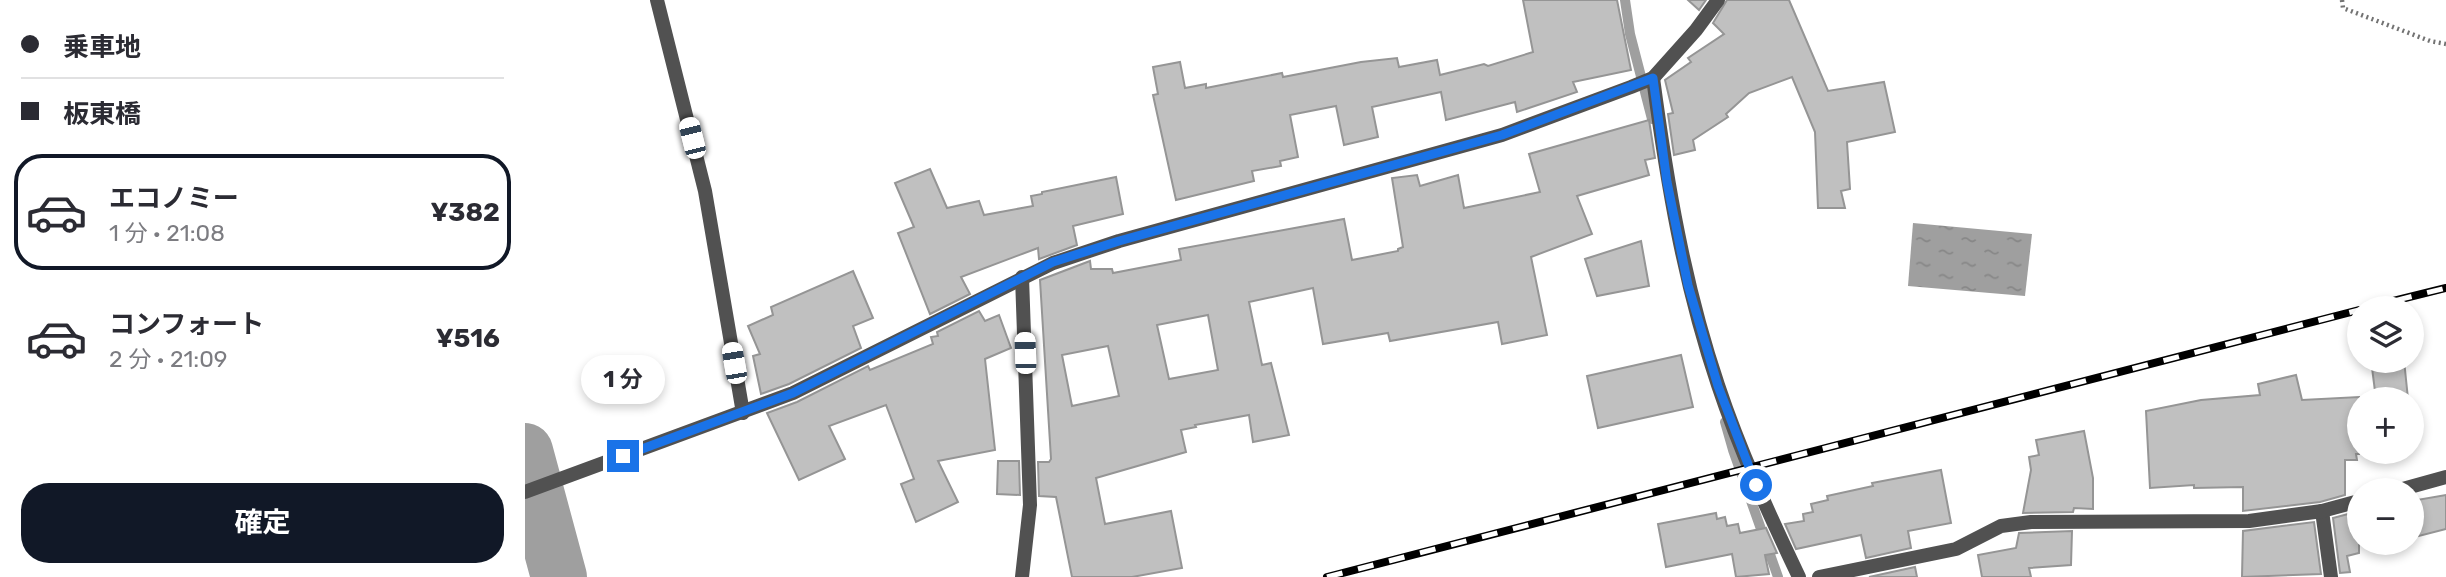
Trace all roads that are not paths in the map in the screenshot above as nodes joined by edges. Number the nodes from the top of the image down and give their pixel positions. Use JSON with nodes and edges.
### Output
{"nodes":[{"id":1,"x":657,"y":0,"type":"edge"},
{"id":2,"x":1719,"y":0,"type":"edge"},
{"id":3,"x":1653,"y":78,"type":"junction"},
{"id":4,"x":1022,"y":277,"type":"junction"},
{"id":5,"x":743,"y":413,"type":"junction"},
{"id":6,"x":2446,"y":477,"type":"edge"},
{"id":7,"x":2424,"y":483,"type":"edge"},
{"id":8,"x":525,"y":492,"type":"edge"},
{"id":9,"x":2347,"y":504,"type":"edge"},
{"id":10,"x":2322,"y":511,"type":"junction"},
{"id":11,"x":1022,"y":577,"type":"edge"},
{"id":12,"x":1799,"y":577,"type":"edge"},
{"id":13,"x":1819,"y":577,"type":"edge"},
{"id":14,"x":2331,"y":577,"type":"edge"}],
"edges":[{"from":1,"to":5,"type":"street"},
{"from":2,"to":3,"type":"street"},
{"from":3,"to":4,"type":"street"},
{"from":3,"to":12,"type":"street"},
{"from":4,"to":5,"type":"street"},
{"from":4,"to":11,"type":"street"},
{"from":5,"to":8,"type":"street"},
{"from":6,"to":7,"type":"street"},
{"from":9,"to":10,"type":"street"},
{"from":10,"to":13,"type":"street"},
{"from":10,"to":14,"type":"street"}]}
